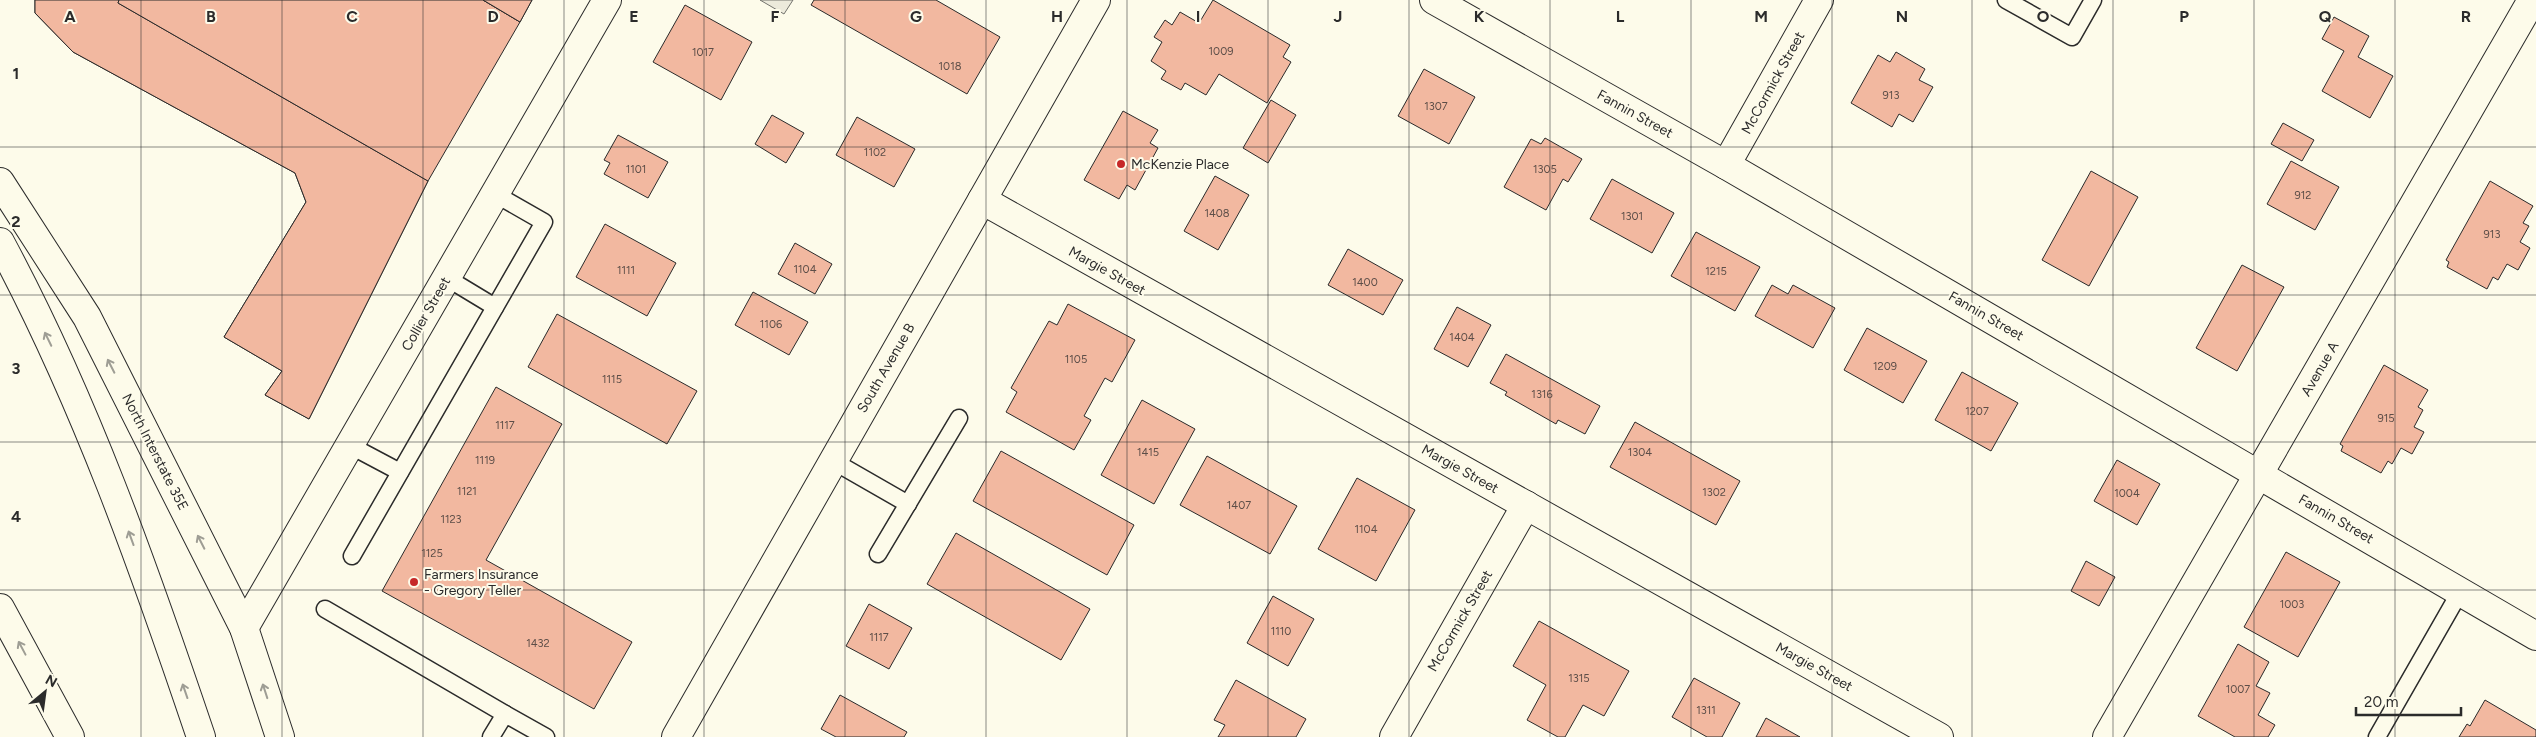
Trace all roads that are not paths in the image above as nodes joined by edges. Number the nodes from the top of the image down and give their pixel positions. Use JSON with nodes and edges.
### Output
{"nodes":[{"id":1,"x":607,"y":0,"type":"edge"},
{"id":2,"x":1096,"y":0,"type":"edge"},
{"id":3,"x":1434,"y":0,"type":"edge"},
{"id":4,"x":1819,"y":0,"type":"edge"},
{"id":5,"x":2006,"y":0,"type":"edge"},
{"id":6,"x":2093,"y":0,"type":"edge"},
{"id":7,"x":2532,"y":0,"type":"edge"},
{"id":8,"x":1726,"y":165,"type":"junction"},
{"id":9,"x":0,"y":182,"type":"edge"},
{"id":10,"x":495,"y":194,"type":"junction"},
{"id":11,"x":982,"y":200,"type":"junction"},
{"id":12,"x":0,"y":242,"type":"edge"},
{"id":13,"x":447,"y":278,"type":"junction"},
{"id":14,"x":495,"y":308,"type":"junction"},
{"id":15,"x":959,"y":418,"type":"dead end"},
{"id":16,"x":351,"y":446,"type":"junction"},
{"id":17,"x":833,"y":461,"type":"junction"},
{"id":18,"x":400,"y":472,"type":"junction"},
{"id":19,"x":2259,"y":474,"type":"junction"},
{"id":20,"x":908,"y":504,"type":"junction"},
{"id":21,"x":1526,"y":505,"type":"junction"},
{"id":22,"x":878,"y":554,"type":"dead end"},
{"id":23,"x":352,"y":556,"type":"dead end"},
{"id":24,"x":2460,"y":592,"type":"junction"},
{"id":25,"x":0,"y":608,"type":"edge"},
{"id":26,"x":325,"y":609,"type":"dead end"},
{"id":27,"x":244,"y":628,"type":"junction"},
{"id":28,"x":2536,"y":636,"type":"edge"},
{"id":29,"x":505,"y":714,"type":"junction"},
{"id":30,"x":70,"y":737,"type":"edge"},
{"id":31,"x":201,"y":737,"type":"edge"},
{"id":32,"x":280,"y":737,"type":"edge"},
{"id":33,"x":491,"y":737,"type":"edge"},
{"id":34,"x":546,"y":737,"type":"edge"},
{"id":35,"x":676,"y":737,"type":"edge"},
{"id":36,"x":1394,"y":737,"type":"edge"},
{"id":37,"x":1939,"y":737,"type":"edge"},
{"id":38,"x":2107,"y":737,"type":"edge"},
{"id":39,"x":2377,"y":737,"type":"edge"}],
"edges":[{"from":1,"to":10,"type":"main road","name":"Collier Street"},
{"from":2,"to":11,"type":"main road","name":"South Avenue B"},
{"from":3,"to":8,"type":"main road","name":"Fannin Street"},
{"from":4,"to":8,"type":"main road","name":"McCormick Street"},
{"from":5,"to":6,"type":"lane"},
{"from":7,"to":19,"type":"main road","name":"Avenue A"},
{"from":8,"to":19,"type":"main road","name":"Fannin Street"},
{"from":27,"to":9,"type":"main road","name":"North Interstate 35E","one_way":true},
{"from":10,"to":13,"type":"main road","name":"Collier Street"},
{"from":10,"to":14,"type":"lane"},
{"from":11,"to":17,"type":"main road","name":"South Avenue B"},
{"from":11,"to":21,"type":"main road","name":"Margie Street"},
{"from":31,"to":12,"type":"main road","one_way":true},
{"from":13,"to":14,"type":"lane"},
{"from":13,"to":16,"type":"main road","name":"Collier Street"},
{"from":14,"to":18,"type":"lane"},
{"from":15,"to":20,"type":"lane"},
{"from":16,"to":18,"type":"lane"},
{"from":16,"to":27,"type":"main road","name":"Collier Street"},
{"from":17,"to":20,"type":"lane"},
{"from":17,"to":35,"type":"main road","name":"South Avenue B"},
{"from":18,"to":23,"type":"lane"},
{"from":19,"to":24,"type":"main road","name":"Fannin Street"},
{"from":19,"to":38,"type":"main road","name":"Avenue A"},
{"from":20,"to":22,"type":"lane"},
{"from":21,"to":36,"type":"main road","name":"McCormick Street"},
{"from":21,"to":37,"type":"main road","name":"Margie Street"},
{"from":24,"to":28,"type":"main road","name":"Fannin Street"},
{"from":24,"to":39,"type":"lane"},
{"from":30,"to":25,"type":"main road","one_way":true},
{"from":26,"to":29,"type":"lane"},
{"from":32,"to":27,"type":"main road","name":"North Interstate 35E","one_way":true},
{"from":29,"to":33,"type":"lane"},
{"from":29,"to":34,"type":"lane"}]}
